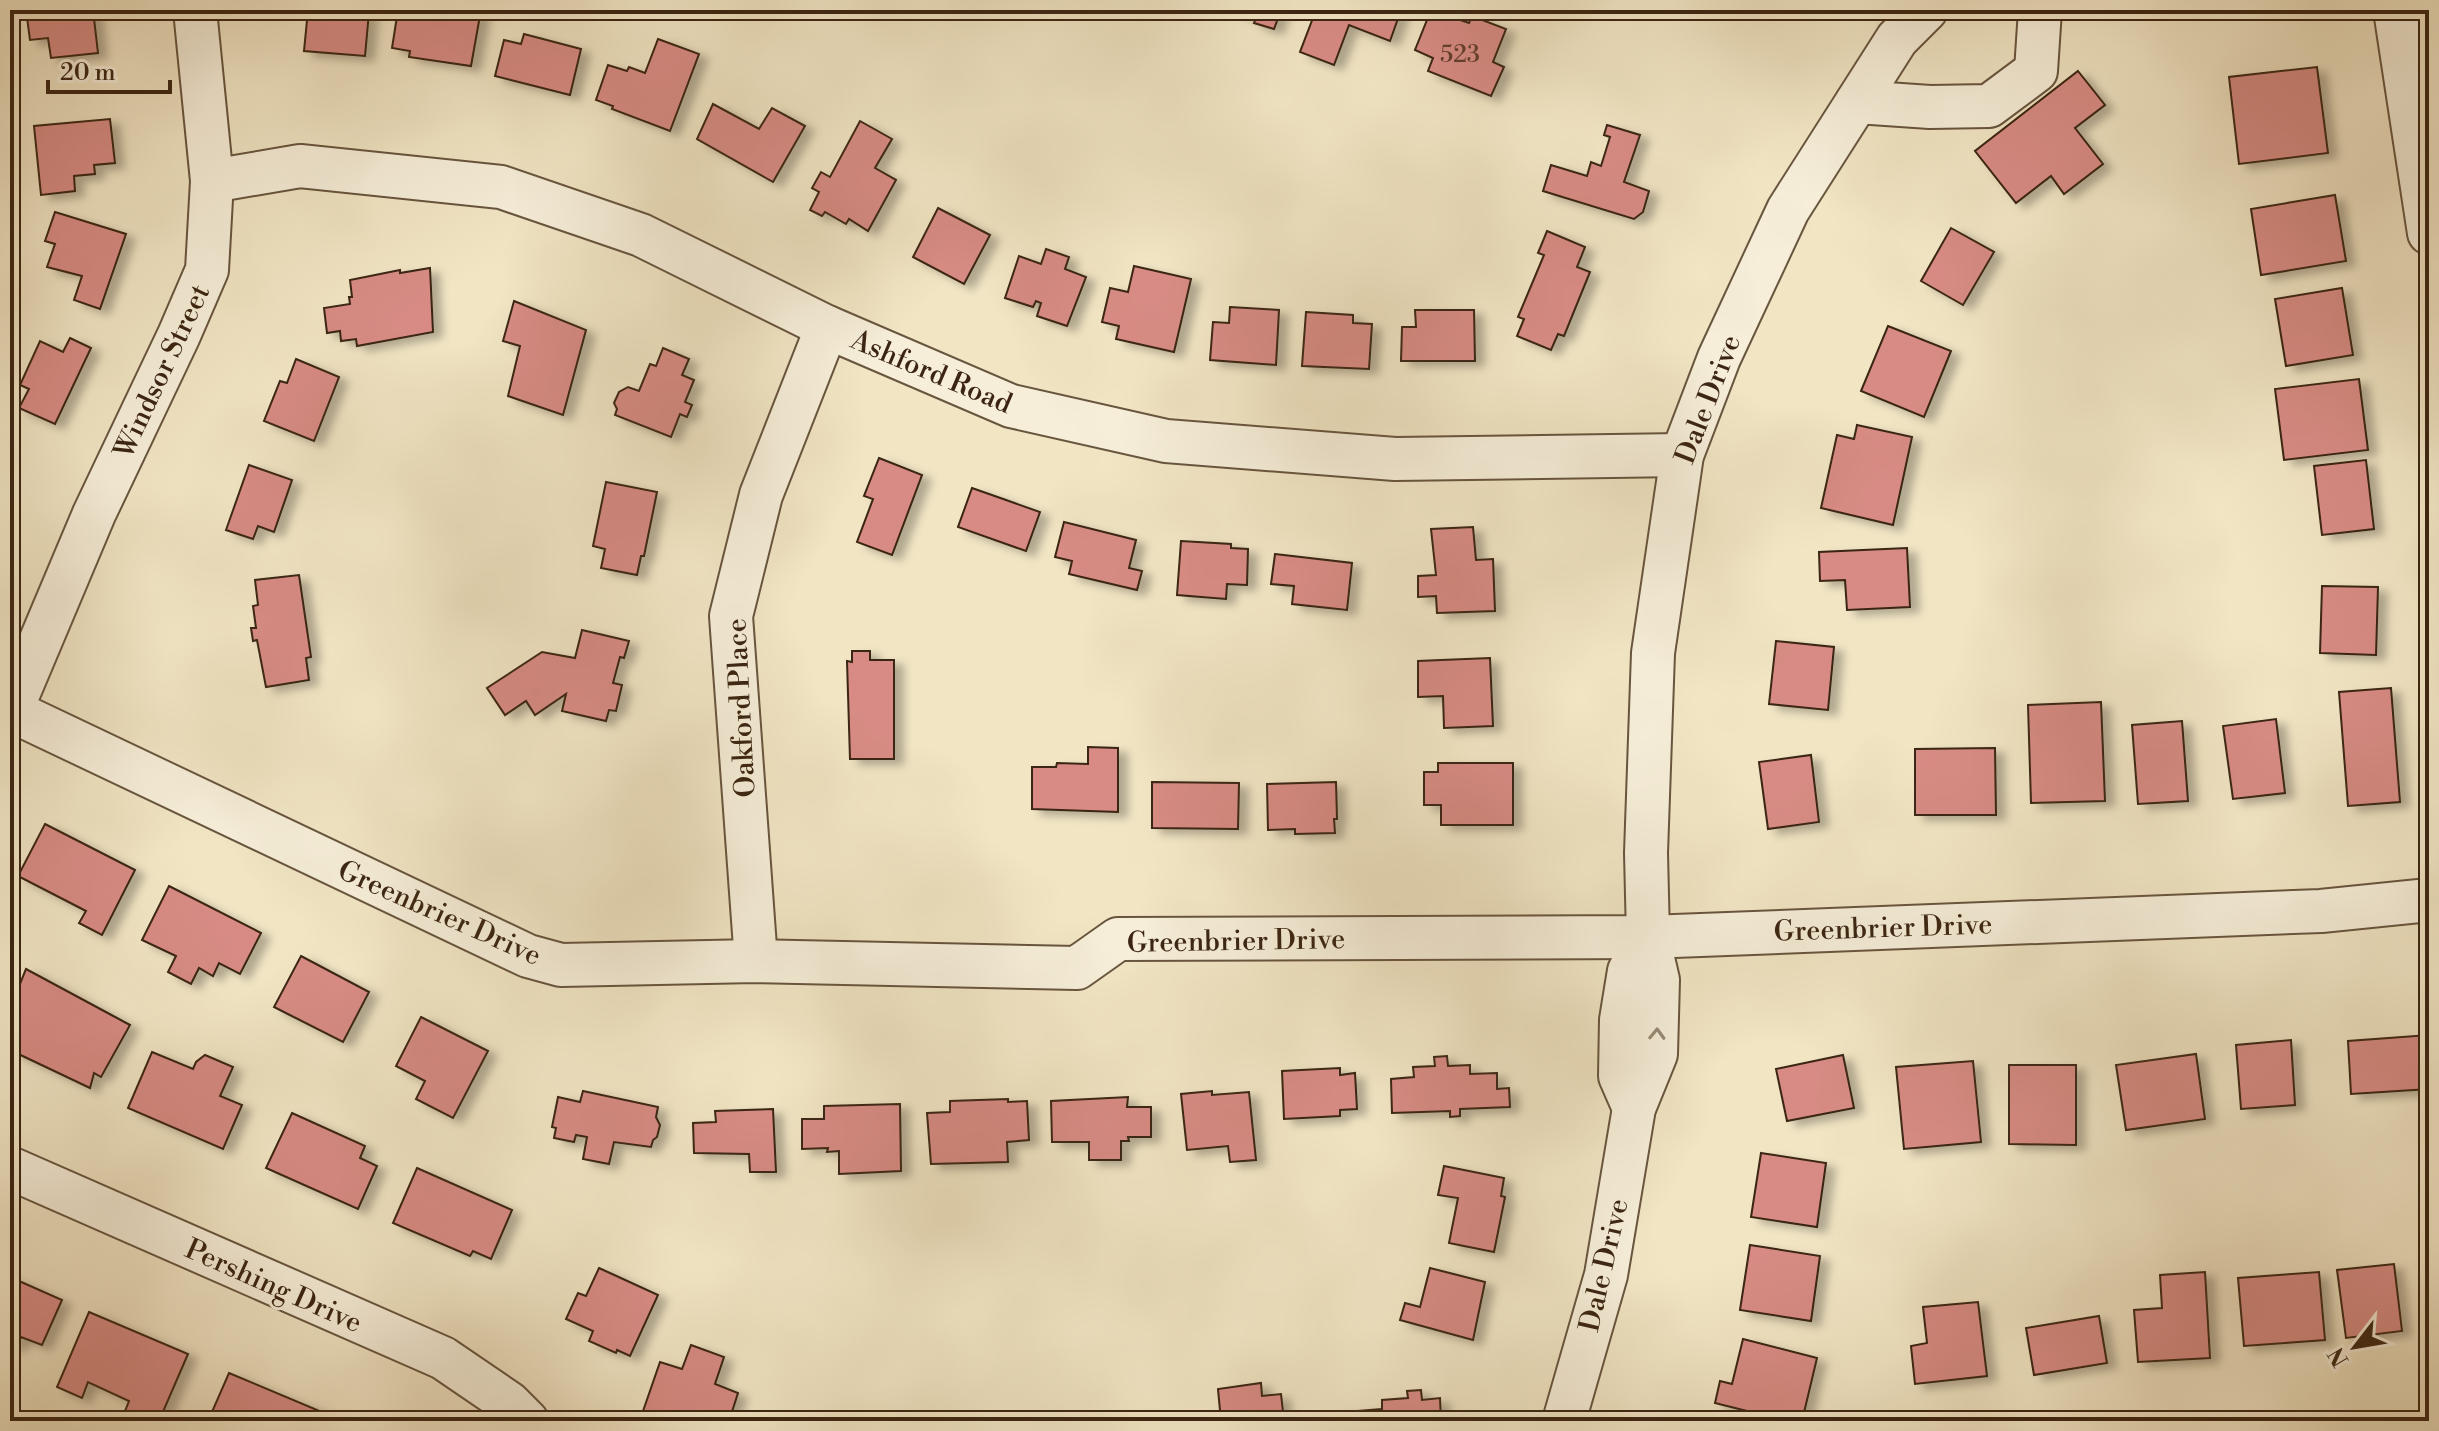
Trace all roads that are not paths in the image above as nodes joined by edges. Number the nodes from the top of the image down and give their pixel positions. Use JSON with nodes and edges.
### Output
{"nodes":[{"id":1,"x":195,"y":10,"type":"edge"},
{"id":2,"x":1926,"y":10,"type":"edge"},
{"id":3,"x":2040,"y":10,"type":"edge"},
{"id":4,"x":2395,"y":10,"type":"edge"},
{"id":5,"x":1857,"y":102,"type":"junction"},
{"id":6,"x":212,"y":181,"type":"junction"},
{"id":7,"x":2429,"y":233,"type":"edge"},
{"id":8,"x":827,"y":327,"type":"junction"},
{"id":9,"x":1682,"y":455,"type":"junction"},
{"id":10,"x":10,"y":711,"type":"edge"},
{"id":11,"x":2429,"y":900,"type":"edge"},
{"id":12,"x":1648,"y":937,"type":"junction"},
{"id":13,"x":756,"y":961,"type":"junction"},
{"id":14,"x":10,"y":1168,"type":"edge"},
{"id":15,"x":527,"y":1421,"type":"edge"},
{"id":16,"x":1564,"y":1421,"type":"edge"}],
"edges":[{"from":1,"to":6,"type":"street","name":"Windsor Street"},
{"from":2,"to":5,"type":"street","name":"Dale Drive"},
{"from":3,"to":5,"type":"street"},
{"from":4,"to":7,"type":"street"},
{"from":5,"to":9,"type":"street","name":"Dale Drive"},
{"from":6,"to":8,"type":"street","name":"Ashford Road"},
{"from":6,"to":10,"type":"street","name":"Windsor Street"},
{"from":8,"to":9,"type":"street","name":"Ashford Road"},
{"from":8,"to":13,"type":"street","name":"Oakford Place"},
{"from":9,"to":12,"type":"street","name":"Dale Drive"},
{"from":10,"to":13,"type":"street","name":"Greenbrier Drive"},
{"from":11,"to":12,"type":"street","name":"Greenbrier Drive"},
{"from":12,"to":13,"type":"street","name":"Greenbrier Drive"},
{"from":12,"to":16,"type":"street","name":"Dale Drive"},
{"from":14,"to":15,"type":"street","name":"Pershing Drive"}]}
